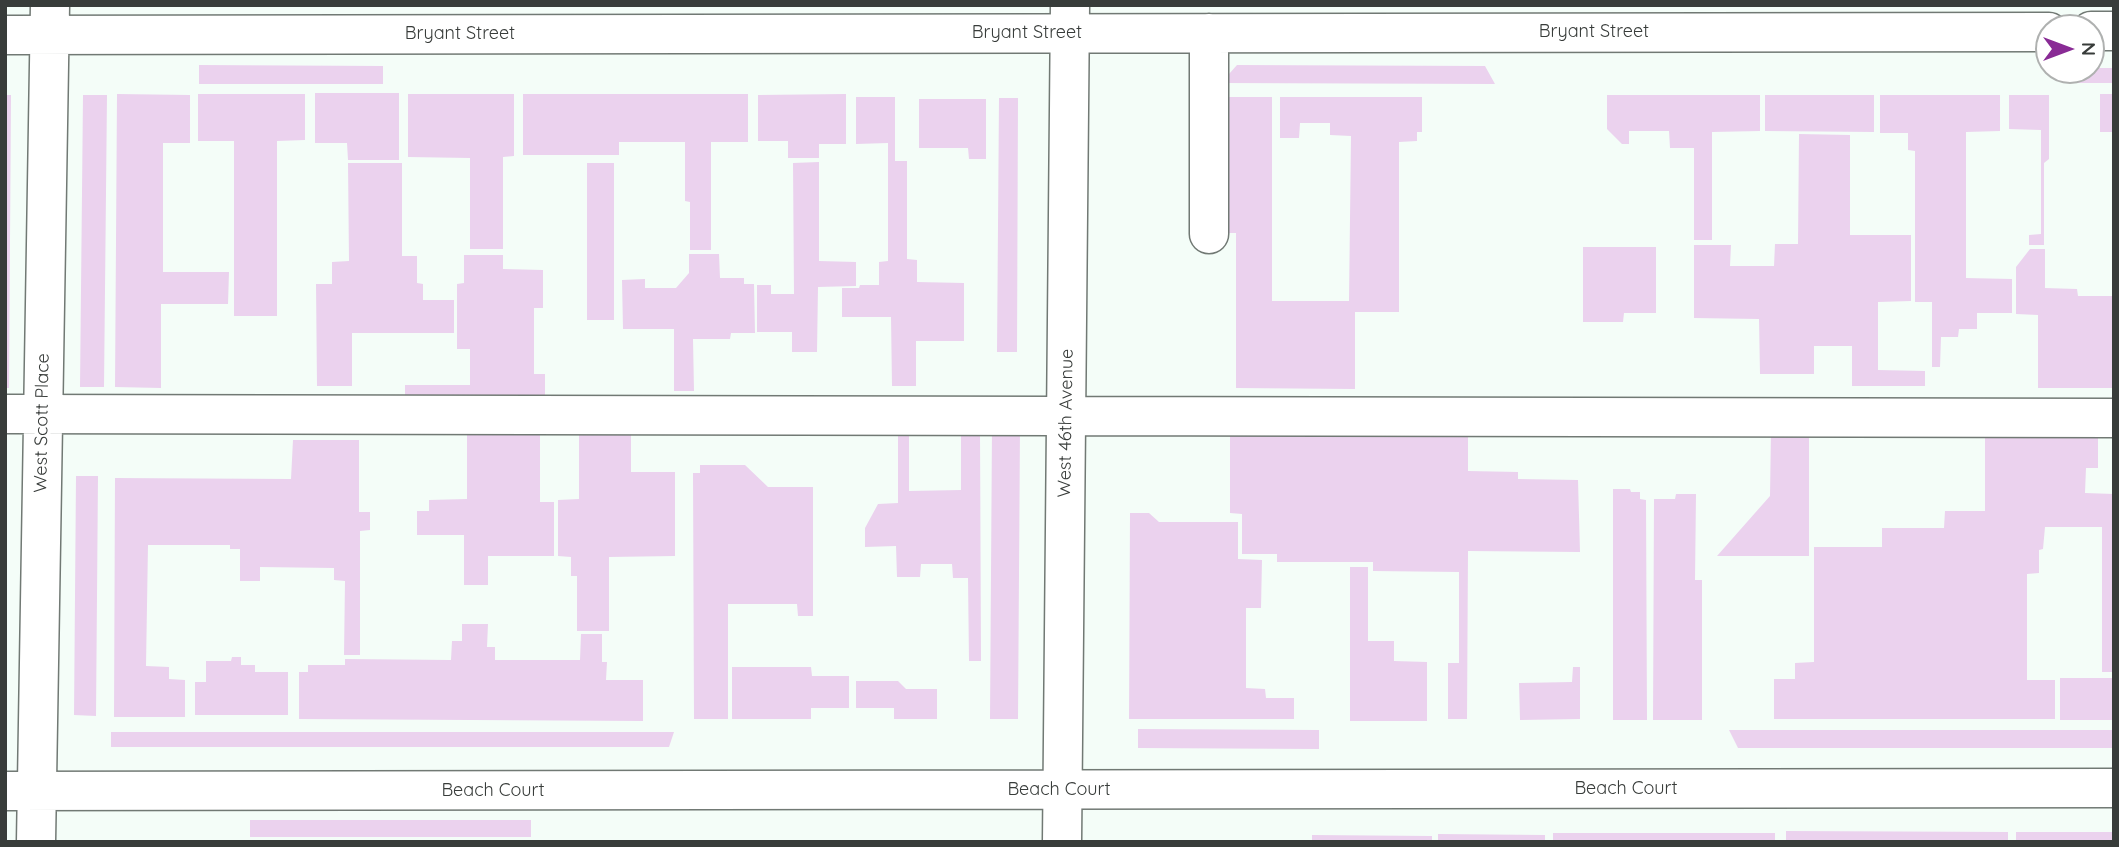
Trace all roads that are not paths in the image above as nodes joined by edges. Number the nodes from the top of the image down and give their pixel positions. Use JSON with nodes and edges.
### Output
{"nodes":[{"id":1,"x":1069,"y":19,"type":"edge"},
{"id":2,"x":50,"y":20,"type":"edge"},
{"id":3,"x":2035,"y":32,"type":"edge"},
{"id":4,"x":1209,"y":33,"type":"junction"},
{"id":5,"x":5,"y":35,"type":"edge"},
{"id":6,"x":1209,"y":234,"type":"dead end"},
{"id":7,"x":24,"y":414,"type":"edge"},
{"id":8,"x":1066,"y":416,"type":"junction"},
{"id":9,"x":2114,"y":418,"type":"edge"},
{"id":10,"x":2114,"y":788,"type":"edge"},
{"id":11,"x":1063,"y":790,"type":"junction"},
{"id":12,"x":21,"y":791,"type":"edge"},
{"id":13,"x":36,"y":842,"type":"edge"},
{"id":14,"x":1062,"y":842,"type":"edge"}],
"edges":[{"from":1,"to":2,"type":"street","name":"Bryant Street"},
{"from":1,"to":4,"type":"street","name":"Bryant Street"},
{"from":1,"to":8,"type":"street","name":"West 46th Avenue"},
{"from":2,"to":5,"type":"street","name":"Bryant Street"},
{"from":2,"to":7,"type":"street","name":"West Scott Place"},
{"from":3,"to":4,"type":"street","name":"Bryant Street"},
{"from":4,"to":6,"type":"street"},
{"from":7,"to":8,"type":"street"},
{"from":7,"to":12,"type":"street","name":"West Scott Place"},
{"from":8,"to":9,"type":"street"},
{"from":8,"to":11,"type":"street","name":"West 46th Avenue"},
{"from":10,"to":11,"type":"street","name":"Beach Court"},
{"from":11,"to":12,"type":"street","name":"Beach Court"},
{"from":11,"to":14,"type":"street","name":"West 46th Avenue"},
{"from":12,"to":13,"type":"street","name":"West Scott Place"}]}
